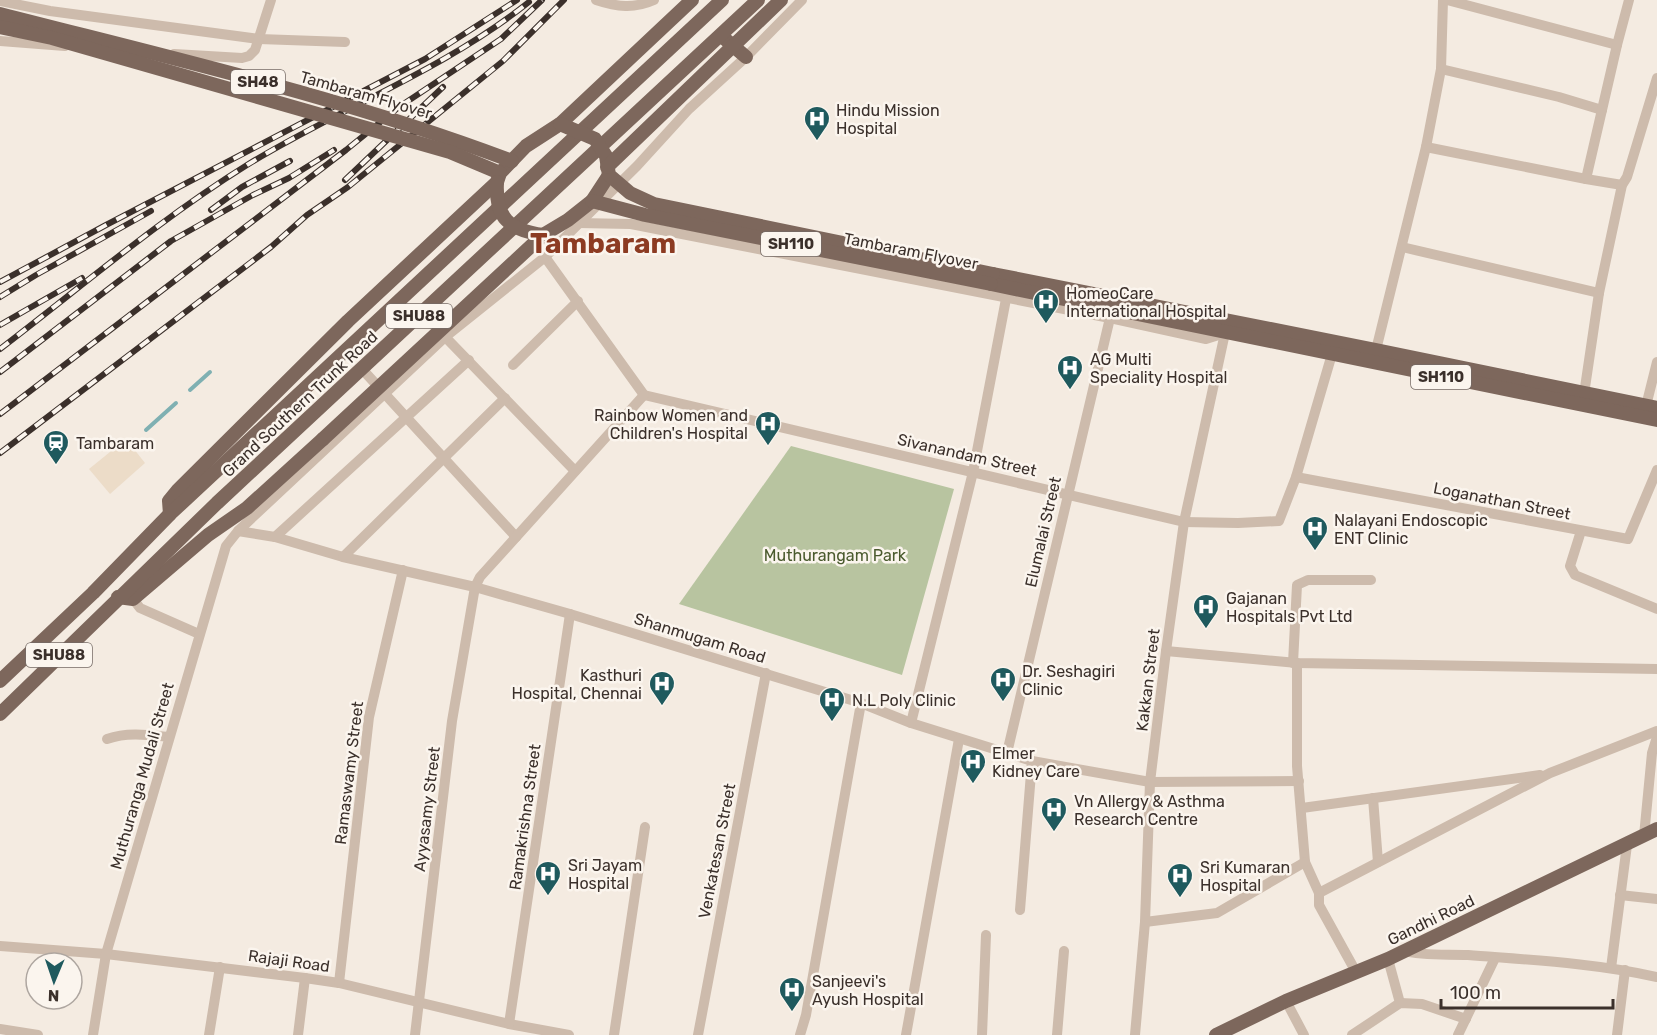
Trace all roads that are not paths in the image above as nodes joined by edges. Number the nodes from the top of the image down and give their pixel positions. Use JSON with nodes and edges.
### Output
{"nodes":[{"id":1,"x":271,"y":0,"type":"edge"},
{"id":2,"x":596,"y":0,"type":"edge"},
{"id":3,"x":654,"y":0,"type":"edge"},
{"id":4,"x":692,"y":0,"type":"edge"},
{"id":5,"x":722,"y":0,"type":"edge"},
{"id":6,"x":758,"y":0,"type":"edge"},
{"id":7,"x":781,"y":0,"type":"edge"},
{"id":8,"x":802,"y":0,"type":"edge"},
{"id":9,"x":1445,"y":0,"type":"edge"},
{"id":10,"x":1629,"y":0,"type":"edge"},
{"id":11,"x":0,"y":1,"type":"edge"},
{"id":12,"x":14,"y":1,"type":"edge"},
{"id":13,"x":0,"y":14,"type":"edge"},
{"id":14,"x":0,"y":27,"type":"edge"},
{"id":15,"x":721,"y":35,"type":"junction"},
{"id":16,"x":259,"y":39,"type":"junction"},
{"id":17,"x":0,"y":41,"type":"edge"},
{"id":18,"x":345,"y":42,"type":"dead end"},
{"id":19,"x":1617,"y":45,"type":"junction"},
{"id":20,"x":746,"y":57,"type":"junction"},
{"id":21,"x":1441,"y":69,"type":"junction"},
{"id":22,"x":1657,"y":78,"type":"edge"},
{"id":23,"x":1602,"y":110,"type":"junction"},
{"id":24,"x":560,"y":124,"type":"junction"},
{"id":25,"x":1426,"y":147,"type":"junction"},
{"id":26,"x":512,"y":161,"type":"junction"},
{"id":27,"x":608,"y":171,"type":"junction"},
{"id":28,"x":498,"y":178,"type":"junction"},
{"id":29,"x":1586,"y":179,"type":"junction"},
{"id":30,"x":1622,"y":185,"type":"junction"},
{"id":31,"x":592,"y":201,"type":"junction"},
{"id":32,"x":578,"y":224,"type":"junction"},
{"id":33,"x":543,"y":235,"type":"junction"},
{"id":34,"x":1402,"y":247,"type":"junction"},
{"id":35,"x":545,"y":257,"type":"junction"},
{"id":36,"x":1599,"y":293,"type":"junction"},
{"id":37,"x":1006,"y":299,"type":"junction"},
{"id":38,"x":578,"y":301,"type":"junction"},
{"id":39,"x":422,"y":313,"type":"junction"},
{"id":40,"x":1110,"y":318,"type":"junction"},
{"id":41,"x":1209,"y":323,"type":"junction"},
{"id":42,"x":1225,"y":327,"type":"junction"},
{"id":43,"x":446,"y":337,"type":"junction"},
{"id":44,"x":1376,"y":350,"type":"junction"},
{"id":45,"x":1332,"y":354,"type":"junction"},
{"id":46,"x":468,"y":360,"type":"junction"},
{"id":47,"x":1657,"y":362,"type":"edge"},
{"id":48,"x":513,"y":365,"type":"dead end"},
{"id":49,"x":362,"y":369,"type":"junction"},
{"id":50,"x":387,"y":394,"type":"junction"},
{"id":51,"x":644,"y":395,"type":"junction"},
{"id":52,"x":505,"y":398,"type":"junction"},
{"id":53,"x":1584,"y":399,"type":"junction"},
{"id":54,"x":1651,"y":407,"type":"edge"},
{"id":55,"x":407,"y":416,"type":"junction"},
{"id":56,"x":1657,"y":420,"type":"edge"},
{"id":57,"x":445,"y":458,"type":"junction"},
{"id":58,"x":1657,"y":470,"type":"edge"},
{"id":59,"x":575,"y":471,"type":"junction"},
{"id":60,"x":973,"y":472,"type":"junction"},
{"id":61,"x":1296,"y":477,"type":"junction"},
{"id":62,"x":1068,"y":494,"type":"junction"},
{"id":63,"x":170,"y":514,"type":"junction"},
{"id":64,"x":1184,"y":522,"type":"junction"},
{"id":65,"x":238,"y":531,"type":"junction"},
{"id":66,"x":1581,"y":531,"type":"junction"},
{"id":67,"x":275,"y":537,"type":"junction"},
{"id":68,"x":516,"y":537,"type":"junction"},
{"id":69,"x":343,"y":557,"type":"junction"},
{"id":70,"x":403,"y":570,"type":"junction"},
{"id":71,"x":1371,"y":580,"type":"dead end"},
{"id":72,"x":474,"y":587,"type":"junction"},
{"id":73,"x":118,"y":597,"type":"junction"},
{"id":74,"x":133,"y":599,"type":"junction"},
{"id":75,"x":1657,"y":609,"type":"edge"},
{"id":76,"x":570,"y":614,"type":"junction"},
{"id":77,"x":199,"y":634,"type":"junction"},
{"id":78,"x":1166,"y":651,"type":"junction"},
{"id":79,"x":1295,"y":663,"type":"junction"},
{"id":80,"x":1657,"y":669,"type":"edge"},
{"id":81,"x":766,"y":674,"type":"junction"},
{"id":82,"x":0,"y":681,"type":"edge"},
{"id":83,"x":861,"y":703,"type":"junction"},
{"id":84,"x":0,"y":714,"type":"edge"},
{"id":85,"x":910,"y":723,"type":"junction"},
{"id":86,"x":1657,"y":731,"type":"edge"},
{"id":87,"x":169,"y":737,"type":"junction"},
{"id":88,"x":1657,"y":737,"type":"edge"},
{"id":89,"x":960,"y":738,"type":"junction"},
{"id":90,"x":107,"y":739,"type":"dead end"},
{"id":91,"x":1654,"y":752,"type":"edge"},
{"id":92,"x":1007,"y":753,"type":"junction"},
{"id":93,"x":1032,"y":761,"type":"junction"},
{"id":94,"x":1550,"y":773,"type":"junction"},
{"id":95,"x":1299,"y":781,"type":"junction"},
{"id":96,"x":1150,"y":782,"type":"junction"},
{"id":97,"x":1373,"y":798,"type":"junction"},
{"id":98,"x":1302,"y":808,"type":"junction"},
{"id":99,"x":645,"y":827,"type":"dead end"},
{"id":100,"x":1657,"y":829,"type":"edge"},
{"id":101,"x":1644,"y":836,"type":"junction"},
{"id":102,"x":1627,"y":845,"type":"junction"},
{"id":103,"x":1305,"y":862,"type":"junction"},
{"id":104,"x":1378,"y":862,"type":"junction"},
{"id":105,"x":1319,"y":893,"type":"junction"},
{"id":106,"x":1620,"y":895,"type":"junction"},
{"id":107,"x":1657,"y":899,"type":"edge"},
{"id":108,"x":1020,"y":910,"type":"dead end"},
{"id":109,"x":1145,"y":922,"type":"junction"},
{"id":110,"x":986,"y":935,"type":"dead end"},
{"id":111,"x":0,"y":946,"type":"edge"},
{"id":112,"x":1064,"y":951,"type":"dead end"},
{"id":113,"x":1403,"y":951,"type":"junction"},
{"id":114,"x":106,"y":954,"type":"junction"},
{"id":115,"x":1495,"y":958,"type":"junction"},
{"id":116,"x":1388,"y":959,"type":"junction"},
{"id":117,"x":220,"y":967,"type":"junction"},
{"id":118,"x":1611,"y":968,"type":"junction"},
{"id":119,"x":1625,"y":970,"type":"junction"},
{"id":120,"x":1356,"y":972,"type":"junction"},
{"id":121,"x":1657,"y":977,"type":"edge"},
{"id":122,"x":305,"y":978,"type":"junction"},
{"id":123,"x":339,"y":983,"type":"junction"},
{"id":124,"x":1286,"y":1001,"type":"junction"},
{"id":125,"x":1400,"y":1003,"type":"junction"},
{"id":126,"x":420,"y":1004,"type":"junction"},
{"id":127,"x":1466,"y":1019,"type":"junction"},
{"id":128,"x":509,"y":1024,"type":"junction"},
{"id":129,"x":0,"y":1029,"type":"edge"},
{"id":130,"x":556,"y":1034,"type":"edge"},
{"id":131,"x":38,"y":1035,"type":"edge"},
{"id":132,"x":93,"y":1035,"type":"edge"},
{"id":133,"x":209,"y":1035,"type":"edge"},
{"id":134,"x":298,"y":1035,"type":"edge"},
{"id":135,"x":415,"y":1035,"type":"edge"},
{"id":136,"x":569,"y":1035,"type":"edge"},
{"id":137,"x":614,"y":1035,"type":"edge"},
{"id":138,"x":698,"y":1035,"type":"edge"},
{"id":139,"x":800,"y":1035,"type":"edge"},
{"id":140,"x":906,"y":1035,"type":"edge"},
{"id":141,"x":982,"y":1035,"type":"edge"},
{"id":142,"x":1058,"y":1035,"type":"edge"},
{"id":143,"x":1135,"y":1035,"type":"edge"},
{"id":144,"x":1216,"y":1035,"type":"edge"},
{"id":145,"x":1304,"y":1035,"type":"edge"},
{"id":146,"x":1352,"y":1035,"type":"edge"},
{"id":147,"x":1458,"y":1035,"type":"edge"},
{"id":148,"x":1617,"y":1035,"type":"edge"}],
"edges":[{"from":1,"to":16,"type":"street"},
{"from":2,"to":3,"type":"street"},
{"from":4,"to":24,"type":"main road"},
{"from":5,"to":63,"type":"main road","name":"Grand Southern Trunk Road","number":"SHU88"},
{"from":6,"to":15,"type":"main road","name":"Grand Southern Trunk Road","number":"SHU88"},
{"from":7,"to":27,"type":"main road","bridge":true},
{"from":8,"to":20,"type":"street","name":"Muthuranga Mudali Street"},
{"from":9,"to":19,"type":"street"},
{"from":9,"to":21,"type":"street"},
{"from":10,"to":19,"type":"street"},
{"from":11,"to":12,"type":"street"},
{"from":12,"to":16,"type":"street"},
{"from":13,"to":26,"type":"main road","name":"Tambaram Flyover","number":"SH48","bridge":true},
{"from":14,"to":28,"type":"main road","name":"Tambaram Flyover","number":"SH48","bridge":true},
{"from":15,"to":20,"type":"main road"},
{"from":15,"to":39,"type":"main road","name":"Grand Southern Trunk Road","number":"SHU88"},
{"from":16,"to":17,"type":"street"},
{"from":16,"to":18,"type":"street"},
{"from":19,"to":23,"type":"street"},
{"from":20,"to":32,"type":"street","name":"Muthuranga Mudali Street"},
{"from":21,"to":23,"type":"street"},
{"from":21,"to":25,"type":"street"},
{"from":22,"to":30,"type":"street"},
{"from":23,"to":29,"type":"street"},
{"from":24,"to":26,"type":"main road"},
{"from":24,"to":27,"type":"main road","bridge":true},
{"from":25,"to":29,"type":"street"},
{"from":25,"to":34,"type":"street"},
{"from":26,"to":28,"type":"main road","bridge":true},
{"from":27,"to":31,"type":"main road"},
{"from":27,"to":41,"type":"main road","name":"Tambaram Flyover","number":"SH110","bridge":true},
{"from":28,"to":33,"type":"main road","bridge":true},
{"from":28,"to":63,"type":"main road"},
{"from":29,"to":30,"type":"street"},
{"from":30,"to":36,"type":"street"},
{"from":31,"to":33,"type":"main road"},
{"from":31,"to":41,"type":"main road","name":"Tambaram Flyover","number":"SH110","bridge":true},
{"from":32,"to":35,"type":"street","name":"Muthuranga Mudali Street"},
{"from":32,"to":37,"type":"street"},
{"from":33,"to":74,"type":"main road","bridge":true},
{"from":34,"to":36,"type":"street"},
{"from":34,"to":44,"type":"street"},
{"from":35,"to":38,"type":"street"},
{"from":35,"to":43,"type":"street","name":"Muthuranga Mudali Street"},
{"from":36,"to":53,"type":"street"},
{"from":37,"to":40,"type":"street"},
{"from":37,"to":60,"type":"street"},
{"from":38,"to":48,"type":"street"},
{"from":38,"to":51,"type":"street"},
{"from":39,"to":43,"type":"street"},
{"from":39,"to":49,"type":"main road","name":"Grand Southern Trunk Road","number":"SHU88"},
{"from":40,"to":42,"type":"street"},
{"from":40,"to":62,"type":"street","name":"Elumalai Street"},
{"from":41,"to":42,"type":"main road","name":"Tambaram Flyover","number":"SH110"},
{"from":42,"to":44,"type":"main road","number":"SH110"},
{"from":42,"to":45,"type":"main road","number":"SH110"},
{"from":42,"to":64,"type":"street","name":"Kakkan Street"},
{"from":43,"to":46,"type":"street"},
{"from":43,"to":50,"type":"street","name":"Muthuranga Mudali Street"},
{"from":44,"to":53,"type":"main road","number":"SH110"},
{"from":45,"to":53,"type":"main road","number":"SH110"},
{"from":45,"to":61,"type":"street","name":"Sivanandam Street"},
{"from":46,"to":52,"type":"street"},
{"from":46,"to":55,"type":"street"},
{"from":47,"to":54,"type":"street"},
{"from":49,"to":50,"type":"street"},
{"from":49,"to":73,"type":"main road","name":"Grand Southern Trunk Road","number":"SHU88"},
{"from":50,"to":55,"type":"street"},
{"from":50,"to":65,"type":"street","name":"Muthuranga Mudali Street"},
{"from":51,"to":59,"type":"street"},
{"from":51,"to":60,"type":"street","name":"Sivanandam Street"},
{"from":52,"to":57,"type":"street"},
{"from":52,"to":59,"type":"street"},
{"from":53,"to":54,"type":"main road","number":"SH110"},
{"from":53,"to":56,"type":"main road","number":"SH110"},
{"from":55,"to":57,"type":"street"},
{"from":55,"to":67,"type":"street"},
{"from":57,"to":68,"type":"street"},
{"from":57,"to":69,"type":"street"},
{"from":58,"to":66,"type":"street","name":"Loganathan Street"},
{"from":59,"to":68,"type":"street"},
{"from":60,"to":62,"type":"street","name":"Sivanandam Street"},
{"from":60,"to":85,"type":"street"},
{"from":61,"to":64,"type":"street","name":"Sivanandam Street"},
{"from":61,"to":66,"type":"street","name":"Loganathan Street"},
{"from":62,"to":64,"type":"street","name":"Sivanandam Street"},
{"from":62,"to":92,"type":"street","name":"Elumalai Street"},
{"from":63,"to":82,"type":"main road","name":"Grand Southern Trunk Road","number":"SHU88"},
{"from":64,"to":78,"type":"street","name":"Kakkan Street"},
{"from":65,"to":67,"type":"street","name":"Shanmugam Road"},
{"from":65,"to":77,"type":"street","name":"Muthuranga Mudali Street"},
{"from":66,"to":75,"type":"street"},
{"from":67,"to":69,"type":"street","name":"Shanmugam Road"},
{"from":68,"to":72,"type":"street"},
{"from":69,"to":70,"type":"street","name":"Shanmugam Road"},
{"from":70,"to":72,"type":"street","name":"Shanmugam Road"},
{"from":70,"to":123,"type":"street","name":"Ramaswamy Street"},
{"from":71,"to":79,"type":"street"},
{"from":72,"to":76,"type":"street","name":"Shanmugam Road"},
{"from":72,"to":126,"type":"street","name":"Ayyasamy Street"},
{"from":73,"to":74,"type":"main road"},
{"from":73,"to":84,"type":"main road","name":"Grand Southern Trunk Road","number":"SHU88"},
{"from":74,"to":77,"type":"street"},
{"from":76,"to":81,"type":"street","name":"Shanmugam Road"},
{"from":76,"to":128,"type":"street","name":"Ramakrishna Street"},
{"from":77,"to":87,"type":"street","name":"Muthuranga Mudali Street"},
{"from":78,"to":79,"type":"street"},
{"from":78,"to":96,"type":"street","name":"Kakkan Street"},
{"from":79,"to":80,"type":"street"},
{"from":79,"to":95,"type":"street"},
{"from":81,"to":83,"type":"street","name":"Shanmugam Road"},
{"from":81,"to":138,"type":"street","name":"Venkatesan Street"},
{"from":83,"to":85,"type":"street","name":"Shanmugam Road"},
{"from":83,"to":139,"type":"street"},
{"from":85,"to":89,"type":"street","name":"Shanmugam Road"},
{"from":86,"to":94,"type":"street"},
{"from":87,"to":90,"type":"street"},
{"from":87,"to":114,"type":"street","name":"Muthuranga Mudali Street"},
{"from":88,"to":91,"type":"street"},
{"from":89,"to":92,"type":"street","name":"Shanmugam Road"},
{"from":89,"to":140,"type":"street"},
{"from":91,"to":101,"type":"street"},
{"from":92,"to":93,"type":"street","name":"Shanmugam Road"},
{"from":93,"to":96,"type":"street","name":"Shanmugam Road"},
{"from":93,"to":108,"type":"street"},
{"from":94,"to":97,"type":"street"},
{"from":94,"to":104,"type":"street"},
{"from":95,"to":96,"type":"street","name":"Shanmugam Road"},
{"from":95,"to":98,"type":"street"},
{"from":96,"to":109,"type":"street","name":"Kakkan Street"},
{"from":97,"to":98,"type":"street"},
{"from":97,"to":104,"type":"street"},
{"from":98,"to":103,"type":"street"},
{"from":99,"to":137,"type":"street"},
{"from":100,"to":101,"type":"main road","name":"Gandhi Road"},
{"from":101,"to":102,"type":"main road","name":"Gandhi Road"},
{"from":102,"to":106,"type":"street"},
{"from":102,"to":113,"type":"main road","name":"Gandhi Road"},
{"from":103,"to":105,"type":"street"},
{"from":103,"to":109,"type":"street"},
{"from":104,"to":105,"type":"street"},
{"from":105,"to":120,"type":"street"},
{"from":106,"to":107,"type":"street"},
{"from":106,"to":118,"type":"street"},
{"from":109,"to":143,"type":"street","name":"Kakkan Street"},
{"from":110,"to":141,"type":"street"},
{"from":111,"to":114,"type":"street","name":"Rajaji Road"},
{"from":112,"to":142,"type":"street"},
{"from":113,"to":115,"type":"street"},
{"from":113,"to":116,"type":"main road","name":"Gandhi Road"},
{"from":114,"to":117,"type":"street","name":"Rajaji Road"},
{"from":114,"to":132,"type":"street","name":"Muthuranga Mudali Street"},
{"from":115,"to":118,"type":"street"},
{"from":115,"to":127,"type":"street"},
{"from":116,"to":120,"type":"main road","name":"Gandhi Road"},
{"from":116,"to":125,"type":"street"},
{"from":117,"to":122,"type":"street","name":"Rajaji Road"},
{"from":117,"to":133,"type":"street"},
{"from":118,"to":119,"type":"street"},
{"from":119,"to":121,"type":"street"},
{"from":119,"to":148,"type":"street"},
{"from":120,"to":124,"type":"main road","name":"Gandhi Road"},
{"from":122,"to":123,"type":"street","name":"Rajaji Road"},
{"from":122,"to":134,"type":"street"},
{"from":123,"to":126,"type":"street","name":"Rajaji Road"},
{"from":124,"to":144,"type":"main road","name":"Gandhi Road"},
{"from":124,"to":145,"type":"street"},
{"from":125,"to":127,"type":"street"},
{"from":125,"to":146,"type":"street"},
{"from":126,"to":128,"type":"street","name":"Rajaji Road"},
{"from":126,"to":135,"type":"street","name":"Ayyasamy Street"},
{"from":127,"to":147,"type":"street"},
{"from":128,"to":130,"type":"street","name":"Rajaji Road"},
{"from":129,"to":131,"type":"street"},
{"from":130,"to":136,"type":"street","name":"Rajaji Road"}]}
